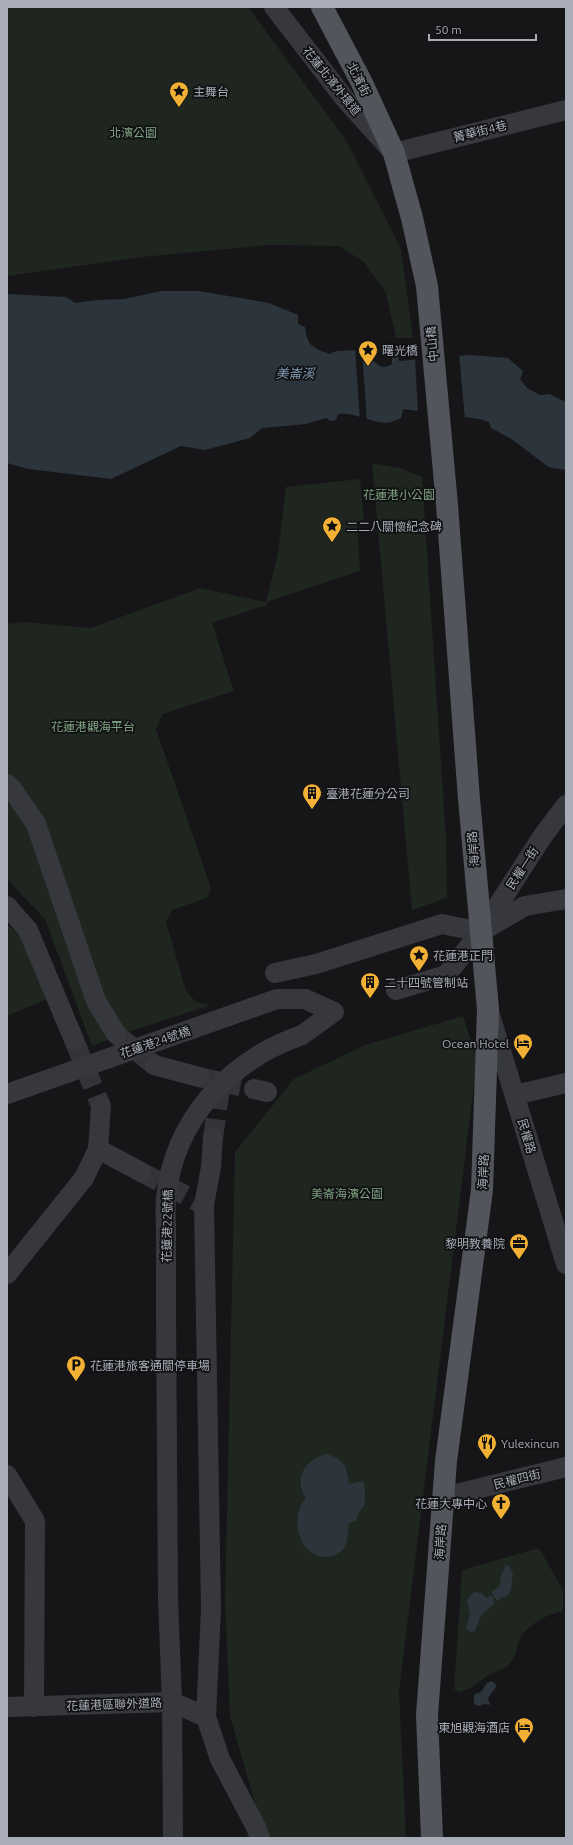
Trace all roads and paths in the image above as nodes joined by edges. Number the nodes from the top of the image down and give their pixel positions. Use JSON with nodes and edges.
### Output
{"nodes":[{"id":1,"x":274,"y":7,"type":"edge"},
{"id":2,"x":322,"y":7,"type":"edge"},
{"id":3,"x":566,"y":110,"type":"edge"},
{"id":4,"x":394,"y":153,"type":"junction"},
{"id":5,"x":447,"y":505,"type":"joint"},
{"id":6,"x":7,"y":784,"type":"edge"},
{"id":7,"x":566,"y":805,"type":"edge"},
{"id":8,"x":566,"y":899,"type":"edge"},
{"id":9,"x":7,"y":906,"type":"edge"},
{"id":10,"x":481,"y":932,"type":"junction"},
{"id":11,"x":275,"y":973,"type":"dead end"},
{"id":12,"x":396,"y":990,"type":"dead end"},
{"id":13,"x":305,"y":999,"type":"joint"},
{"id":14,"x":488,"y":1009,"type":"junction"},
{"id":15,"x":116,"y":1034,"type":"tunnel mouth"},
{"id":16,"x":74,"y":1040,"type":"tunnel mouth"},
{"id":17,"x":154,"y":1065,"type":"tunnel mouth"},
{"id":18,"x":199,"y":1077,"type":"tunnel mouth"},
{"id":19,"x":566,"y":1083,"type":"edge"},
{"id":20,"x":7,"y":1094,"type":"edge"},
{"id":21,"x":515,"y":1095,"type":"junction"},
{"id":22,"x":101,"y":1106,"type":"tunnel mouth"},
{"id":23,"x":213,"y":1138,"type":"tunnel mouth"},
{"id":24,"x":98,"y":1149,"type":"junction"},
{"id":25,"x":141,"y":1172,"type":"tunnel mouth"},
{"id":26,"x":566,"y":1264,"type":"edge"},
{"id":27,"x":7,"y":1274,"type":"edge"},
{"id":28,"x":566,"y":1467,"type":"edge"},
{"id":29,"x":7,"y":1475,"type":"edge"},
{"id":30,"x":444,"y":1497,"type":"junction"},
{"id":31,"x":172,"y":1702,"type":"junction"},
{"id":32,"x":34,"y":1706,"type":"junction"},
{"id":33,"x":7,"y":1707,"type":"edge"},
{"id":34,"x":206,"y":1718,"type":"junction"},
{"id":35,"x":173,"y":1838,"type":"edge"},
{"id":36,"x":260,"y":1838,"type":"edge"},
{"id":37,"x":432,"y":1838,"type":"edge"}],
"edges":[{"from":1,"to":4,"type":"street","name":"花蓮北濱外環道"},
{"from":2,"to":4,"type":"main road","name":"北濱街"},
{"from":3,"to":4,"type":"street","name":"菁華街4巷"},
{"from":4,"to":5,"type":"main road","name":"中山橋"},
{"from":5,"to":10,"type":"main road","name":"海岸路"},
{"from":6,"to":15,"type":"street"},
{"from":7,"to":10,"type":"street","name":"民權一街"},
{"from":8,"to":10,"type":"street"},
{"from":9,"to":16,"type":"street"},
{"from":10,"to":11,"type":"street"},
{"from":10,"to":12,"type":"street"},
{"from":10,"to":14,"type":"main road","name":"海岸路"},
{"from":13,"to":20,"type":"street","name":"花蓮港24號橋","bridge":true},
{"from":13,"to":31,"type":"street","name":"花蓮港22號橋","bridge":true},
{"from":14,"to":21,"type":"street","name":"民權路"},
{"from":14,"to":30,"type":"main road","name":"海岸路"},
{"from":17,"to":18,"type":"street"},
{"from":19,"to":21,"type":"street"},
{"from":21,"to":26,"type":"street","name":"民權路"},
{"from":22,"to":24,"type":"street"},
{"from":23,"to":34,"type":"street"},
{"from":24,"to":25,"type":"street"},
{"from":24,"to":27,"type":"street"},
{"from":28,"to":30,"type":"street","name":"民權四街"},
{"from":29,"to":32,"type":"street"},
{"from":30,"to":37,"type":"main road","name":"海岸路"},
{"from":31,"to":32,"type":"street","name":"花蓮港區聯外道路"},
{"from":31,"to":34,"type":"street","name":"花蓮港區聯外道路"},
{"from":31,"to":35,"type":"street","name":"花蓮港22號橋"},
{"from":32,"to":33,"type":"street","name":"花蓮港區聯外道路"},
{"from":34,"to":36,"type":"street"}]}
